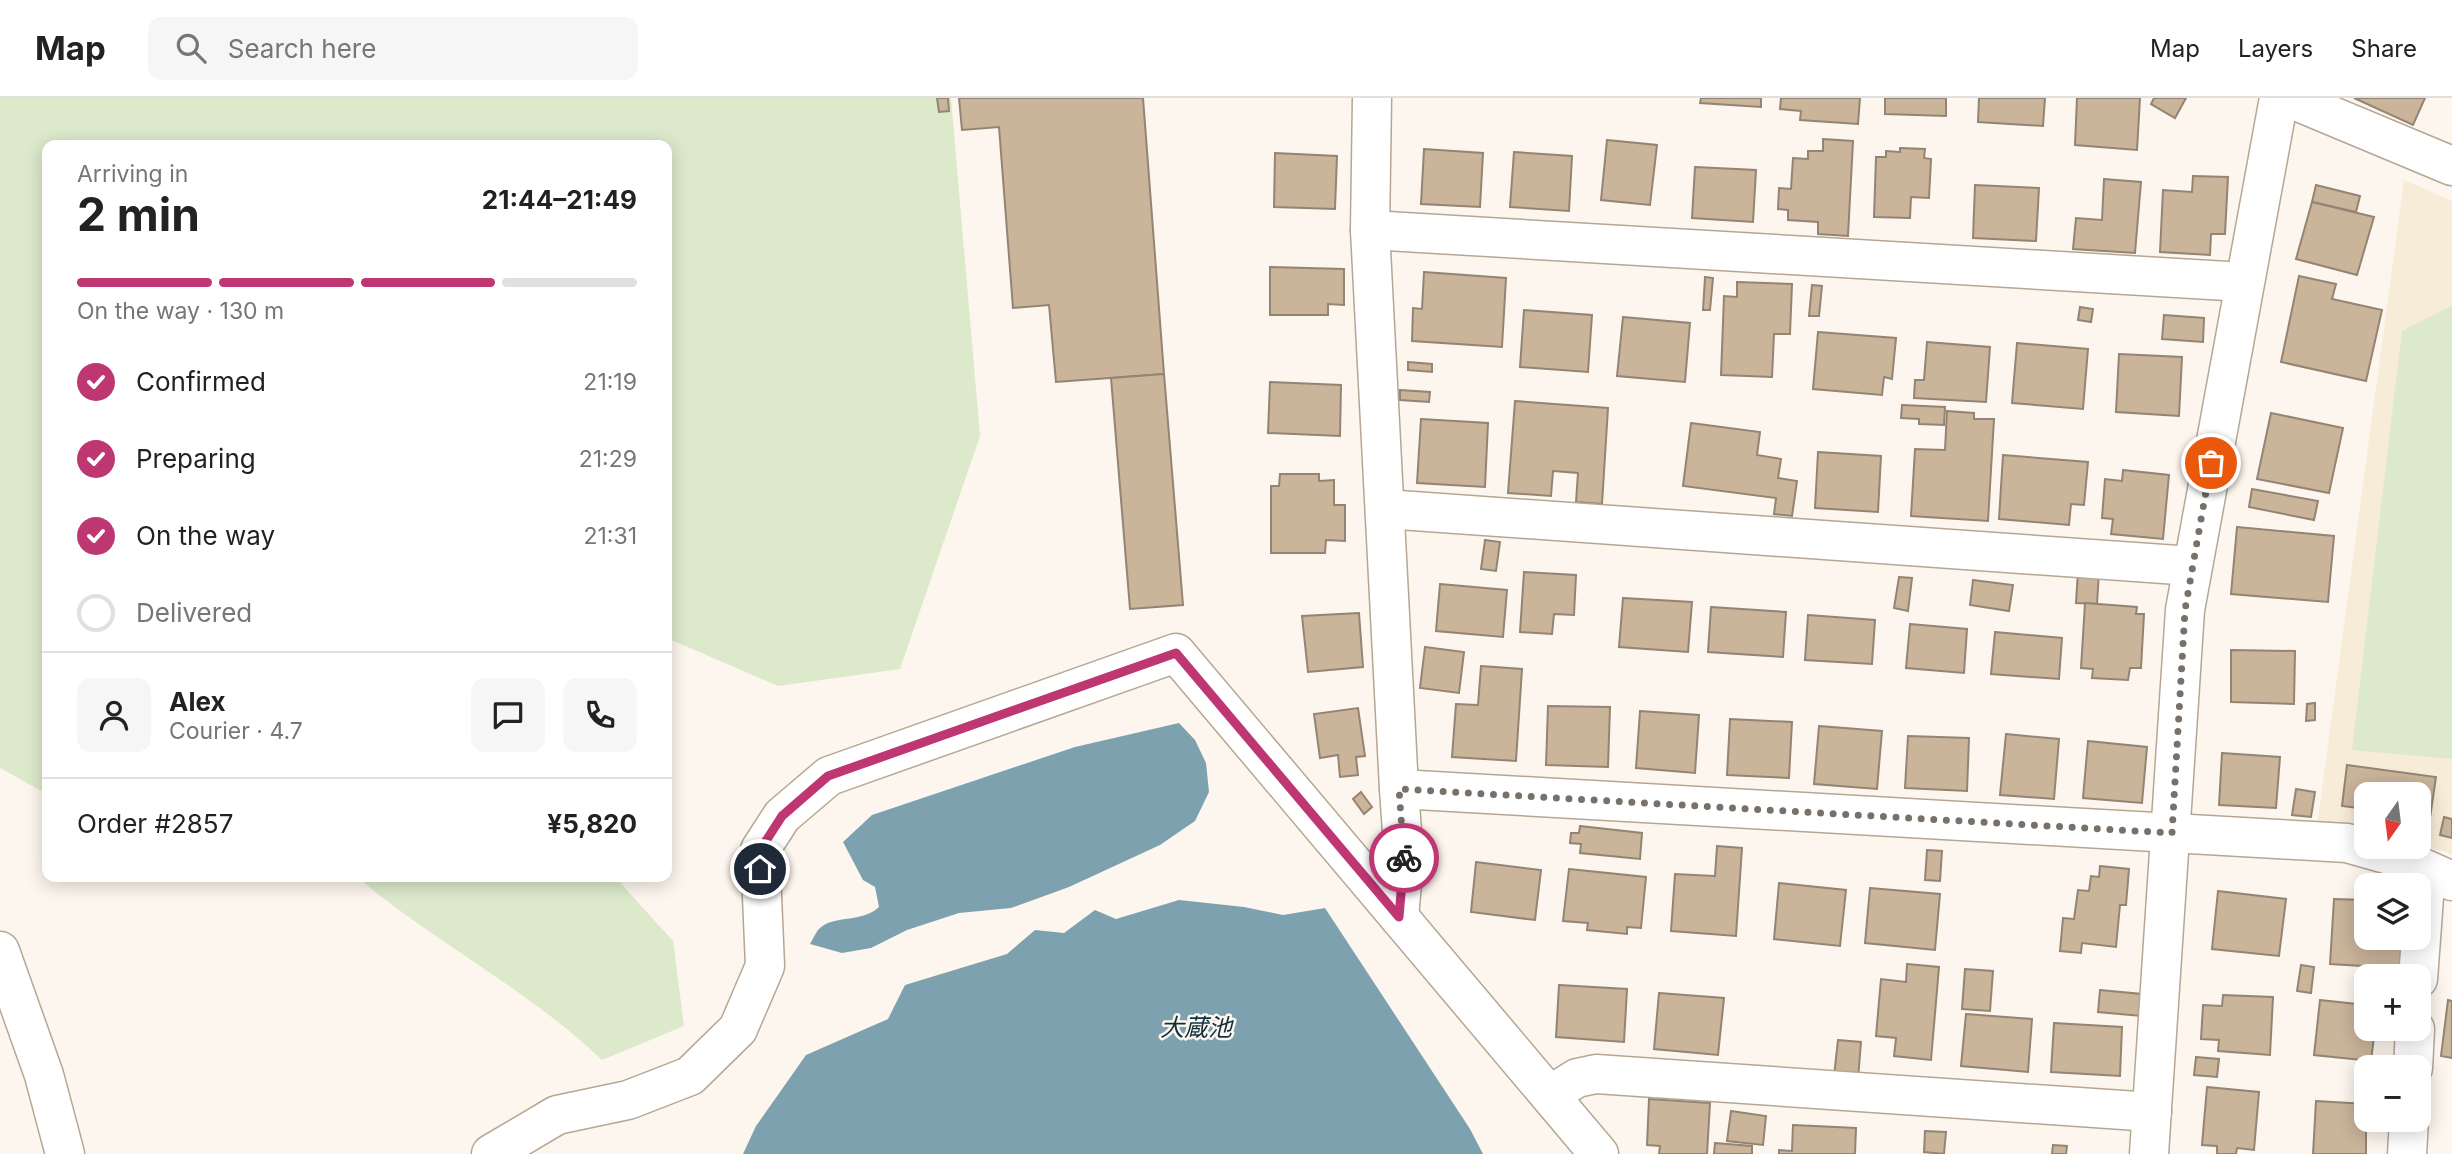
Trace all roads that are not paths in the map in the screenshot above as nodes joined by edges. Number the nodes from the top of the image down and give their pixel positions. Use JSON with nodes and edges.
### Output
{"nodes":[{"id":1,"x":1372,"y":98,"type":"edge"},
{"id":2,"x":2279,"y":98,"type":"edge"},
{"id":3,"x":2289,"y":98,"type":"edge"},
{"id":4,"x":2452,"y":166,"type":"edge"},
{"id":5,"x":1370,"y":230,"type":"junction"},
{"id":6,"x":2244,"y":282,"type":"junction"},
{"id":7,"x":1385,"y":509,"type":"junction"},
{"id":8,"x":2192,"y":566,"type":"junction"},
{"id":9,"x":1399,"y":789,"type":"junction"},
{"id":10,"x":2172,"y":833,"type":"junction"},
{"id":11,"x":2439,"y":876,"type":"edge"},
{"id":12,"x":1399,"y":917,"type":"junction"},
{"id":13,"x":0,"y":951,"type":"edge"},
{"id":14,"x":2421,"y":964,"type":"edge"},
{"id":15,"x":1550,"y":1095,"type":"junction"},
{"id":16,"x":2152,"y":1112,"type":"junction"},
{"id":17,"x":2408,"y":1132,"type":"edge"},
{"id":18,"x":65,"y":1154,"type":"edge"},
{"id":19,"x":491,"y":1154,"type":"edge"},
{"id":20,"x":1599,"y":1154,"type":"edge"},
{"id":21,"x":2149,"y":1154,"type":"edge"},
{"id":22,"x":2407,"y":1154,"type":"edge"}],
"edges":[{"from":1,"to":5,"type":"street"},
{"from":2,"to":6,"type":"street"},
{"from":3,"to":4,"type":"street"},
{"from":5,"to":6,"type":"street"},
{"from":5,"to":7,"type":"street"},
{"from":6,"to":8,"type":"street"},
{"from":7,"to":8,"type":"street"},
{"from":7,"to":9,"type":"street"},
{"from":8,"to":10,"type":"street"},
{"from":9,"to":10,"type":"street"},
{"from":9,"to":12,"type":"street"},
{"from":10,"to":11,"type":"street"},
{"from":10,"to":16,"type":"street"},
{"from":11,"to":14,"type":"street"},
{"from":12,"to":15,"type":"street"},
{"from":12,"to":19,"type":"street"},
{"from":13,"to":18,"type":"street"},
{"from":15,"to":16,"type":"street"},
{"from":15,"to":20,"type":"street"},
{"from":16,"to":21,"type":"street"},
{"from":17,"to":22,"type":"street"}]}
